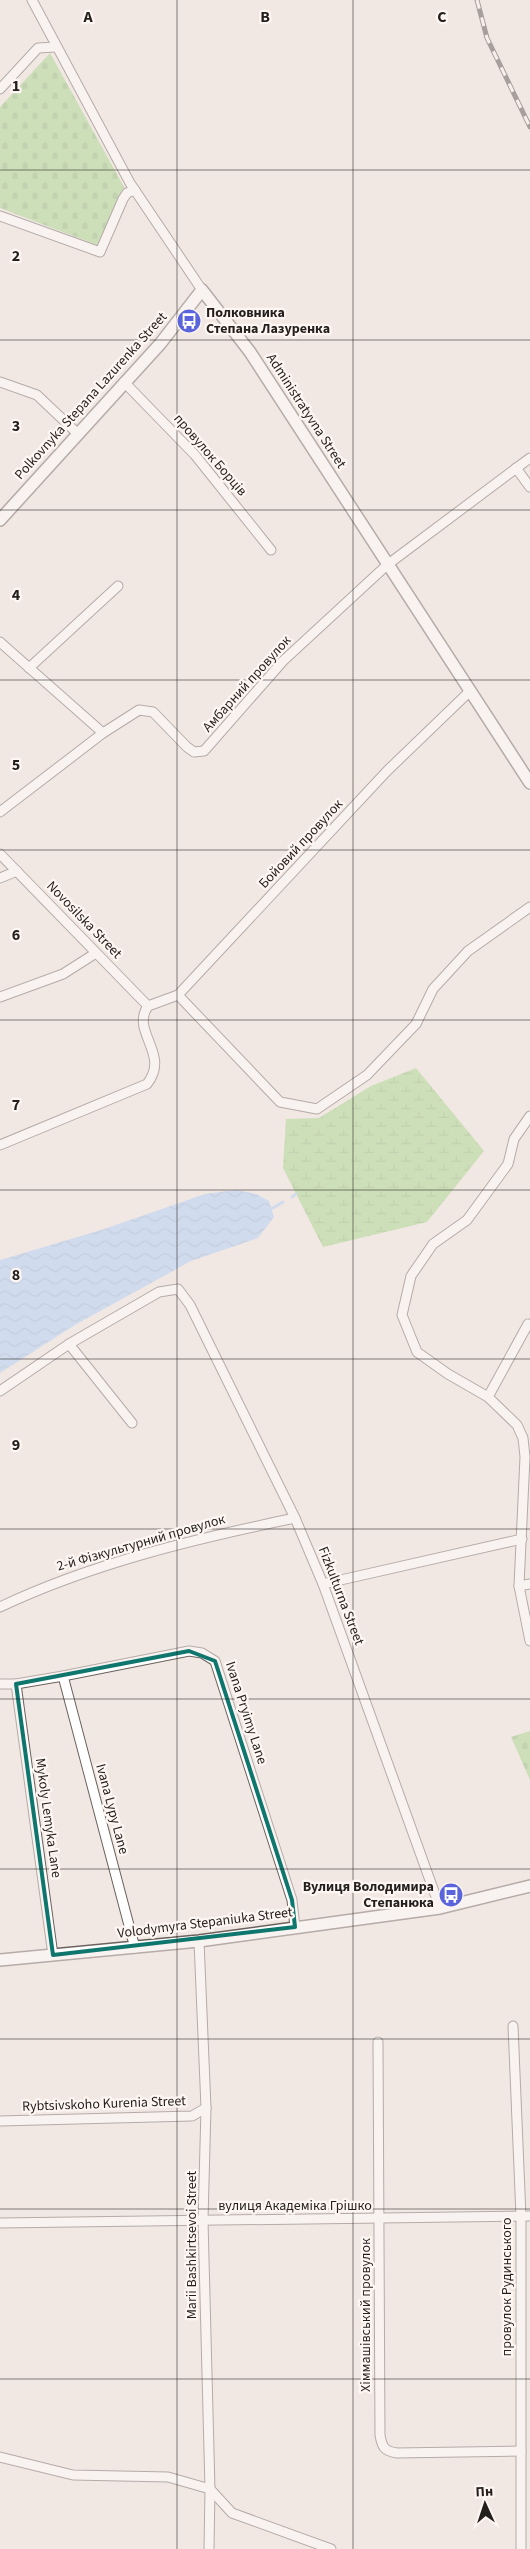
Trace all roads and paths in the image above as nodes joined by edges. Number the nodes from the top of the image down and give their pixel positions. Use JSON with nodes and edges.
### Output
{"nodes":[{"id":1,"x":32,"y":0,"type":"edge"},
{"id":2,"x":56,"y":47,"type":"junction"},
{"id":3,"x":0,"y":89,"type":"edge"},
{"id":4,"x":135,"y":190,"type":"junction"},
{"id":5,"x":0,"y":216,"type":"edge"},
{"id":6,"x":202,"y":290,"type":"junction"},
{"id":7,"x":0,"y":382,"type":"edge"},
{"id":8,"x":124,"y":382,"type":"junction"},
{"id":9,"x":78,"y":433,"type":"junction"},
{"id":10,"x":530,"y":458,"type":"edge"},
{"id":11,"x":516,"y":468,"type":"junction"},
{"id":12,"x":530,"y":487,"type":"edge"},
{"id":13,"x":0,"y":520,"type":"edge"},
{"id":14,"x":271,"y":550,"type":"dead end"},
{"id":15,"x":387,"y":565,"type":"junction"},
{"id":16,"x":118,"y":586,"type":"dead end"},
{"id":17,"x":0,"y":642,"type":"edge"},
{"id":18,"x":29,"y":668,"type":"junction"},
{"id":19,"x":469,"y":692,"type":"junction"},
{"id":20,"x":103,"y":733,"type":"junction"},
{"id":21,"x":530,"y":783,"type":"edge"},
{"id":22,"x":0,"y":812,"type":"edge"},
{"id":23,"x":0,"y":854,"type":"edge"},
{"id":24,"x":17,"y":871,"type":"junction"},
{"id":25,"x":0,"y":878,"type":"edge"},
{"id":26,"x":530,"y":907,"type":"edge"},
{"id":27,"x":96,"y":953,"type":"junction"},
{"id":28,"x":178,"y":995,"type":"junction"},
{"id":29,"x":0,"y":997,"type":"edge"},
{"id":30,"x":148,"y":1006,"type":"junction"},
{"id":31,"x":530,"y":1116,"type":"edge"},
{"id":32,"x":0,"y":1146,"type":"edge"},
{"id":33,"x":530,"y":1325,"type":"edge"},
{"id":34,"x":69,"y":1344,"type":"junction"},
{"id":35,"x":0,"y":1391,"type":"edge"},
{"id":36,"x":488,"y":1397,"type":"junction"},
{"id":37,"x":132,"y":1423,"type":"dead end"},
{"id":38,"x":295,"y":1518,"type":"junction"},
{"id":39,"x":522,"y":1539,"type":"junction"},
{"id":40,"x":323,"y":1584,"type":"junction"},
{"id":41,"x":530,"y":1584,"type":"edge"},
{"id":42,"x":519,"y":1586,"type":"junction"},
{"id":43,"x":0,"y":1607,"type":"edge"},
{"id":44,"x":530,"y":1641,"type":"edge"},
{"id":45,"x":63,"y":1676,"type":"junction"},
{"id":46,"x":0,"y":1684,"type":"edge"},
{"id":47,"x":16,"y":1684,"type":"junction"},
{"id":48,"x":530,"y":1886,"type":"edge"},
{"id":49,"x":440,"y":1908,"type":"junction"},
{"id":50,"x":295,"y":1926,"type":"junction"},
{"id":51,"x":199,"y":1941,"type":"junction"},
{"id":52,"x":135,"y":1948,"type":"junction"},
{"id":53,"x":54,"y":1955,"type":"junction"},
{"id":54,"x":0,"y":1960,"type":"edge"},
{"id":55,"x":513,"y":2026,"type":"dead end"},
{"id":56,"x":378,"y":2042,"type":"dead end"},
{"id":57,"x":206,"y":2108,"type":"junction"},
{"id":58,"x":0,"y":2121,"type":"edge"},
{"id":59,"x":525,"y":2216,"type":"edge"},
{"id":60,"x":379,"y":2219,"type":"junction"},
{"id":61,"x":203,"y":2220,"type":"junction"},
{"id":62,"x":0,"y":2223,"type":"edge"},
{"id":63,"x":521,"y":2451,"type":"junction"},
{"id":64,"x":0,"y":2458,"type":"edge"},
{"id":65,"x":210,"y":2489,"type":"junction"},
{"id":66,"x":208,"y":2549,"type":"edge"},
{"id":67,"x":331,"y":2549,"type":"edge"},
{"id":68,"x":521,"y":2549,"type":"edge"}],
"edges":[{"from":1,"to":2,"type":"street","name":"Administratyvna Street"},
{"from":2,"to":3,"type":"street"},
{"from":2,"to":4,"type":"street","name":"Administratyvna Street"},
{"from":4,"to":5,"type":"street"},
{"from":4,"to":6,"type":"street","name":"Administratyvna Street"},
{"from":6,"to":8,"type":"street","name":"Polkovnyka Stepana Lazurenka Street"},
{"from":6,"to":15,"type":"street","name":"Administratyvna Street"},
{"from":7,"to":9,"type":"street"},
{"from":8,"to":9,"type":"street","name":"Polkovnyka Stepana Lazurenka Street"},
{"from":8,"to":14,"type":"street","name":"провулок Борців"},
{"from":9,"to":13,"type":"street","name":"Polkovnyka Stepana Lazurenka Street"},
{"from":10,"to":11,"type":"street"},
{"from":11,"to":12,"type":"street"},
{"from":11,"to":15,"type":"street"},
{"from":15,"to":19,"type":"street","name":"Administratyvna Street"},
{"from":15,"to":20,"type":"street","name":"Амбарний провулок"},
{"from":16,"to":18,"type":"street"},
{"from":17,"to":18,"type":"street"},
{"from":18,"to":20,"type":"street"},
{"from":19,"to":21,"type":"street","name":"Administratyvna Street"},
{"from":19,"to":28,"type":"street","name":"Бойовий провулок"},
{"from":20,"to":22,"type":"street","name":"Амбарний провулок"},
{"from":23,"to":24,"type":"street","name":"Novosilska Street"},
{"from":24,"to":25,"type":"street"},
{"from":24,"to":27,"type":"street","name":"Novosilska Street"},
{"from":26,"to":28,"type":"street"},
{"from":27,"to":29,"type":"street"},
{"from":27,"to":30,"type":"street","name":"Novosilska Street"},
{"from":28,"to":30,"type":"street","name":"Бойовий провулок"},
{"from":30,"to":32,"type":"street"},
{"from":31,"to":36,"type":"street"},
{"from":33,"to":36,"type":"street"},
{"from":34,"to":35,"type":"street"},
{"from":34,"to":37,"type":"street"},
{"from":34,"to":38,"type":"street","name":"Fizkulturna Street"},
{"from":36,"to":39,"type":"street"},
{"from":38,"to":40,"type":"street","name":"Fizkulturna Street"},
{"from":38,"to":43,"type":"street","name":"2-й Фізкультурний провулок"},
{"from":39,"to":40,"type":"street"},
{"from":39,"to":42,"type":"street"},
{"from":40,"to":49,"type":"street","name":"Fizkulturna Street"},
{"from":41,"to":42,"type":"street"},
{"from":42,"to":44,"type":"street"},
{"from":45,"to":47,"type":"street","name":"Ivana Pryimy Lane"},
{"from":45,"to":50,"type":"street","name":"Ivana Pryimy Lane"},
{"from":45,"to":52,"type":"street","name":"Ivana Lypy Lane"},
{"from":46,"to":47,"type":"street","name":"Ivana Pryimy Lane"},
{"from":47,"to":53,"type":"street","name":"Mykoly Lemyka Lane"},
{"from":48,"to":49,"type":"street","name":"Volodymyra Stepaniuka Street"},
{"from":49,"to":50,"type":"street","name":"Volodymyra Stepaniuka Street"},
{"from":50,"to":51,"type":"street","name":"Volodymyra Stepaniuka Street"},
{"from":51,"to":52,"type":"street","name":"Volodymyra Stepaniuka Street"},
{"from":51,"to":57,"type":"street","name":"Marii Bashkirtsevoi Street"},
{"from":52,"to":53,"type":"street","name":"Volodymyra Stepaniuka Street"},
{"from":53,"to":54,"type":"street","name":"Volodymyra Stepaniuka Street"},
{"from":55,"to":59,"type":"street","name":"провулок Рудинського"},
{"from":56,"to":60,"type":"street","name":"Хіммашівський провулок"},
{"from":57,"to":58,"type":"street","name":"Rybtsivskoho Kurenia Street"},
{"from":57,"to":61,"type":"street","name":"Marii Bashkirtsevoi Street"},
{"from":59,"to":60,"type":"street","name":"вулиця Академіка Грішко"},
{"from":59,"to":63,"type":"street","name":"провулок Рудинського"},
{"from":60,"to":61,"type":"street","name":"вулиця Академіка Грішко"},
{"from":60,"to":63,"type":"street","name":"Хіммашівський провулок"},
{"from":61,"to":62,"type":"street","name":"вулиця Академіка Грішко"},
{"from":61,"to":65,"type":"street","name":"Marii Bashkirtsevoi Street"},
{"from":63,"to":68,"type":"street","name":"провулок Рудинського"},
{"from":64,"to":65,"type":"street"},
{"from":65,"to":66,"type":"street","name":"Marii Bashkirtsevoi Street"},
{"from":65,"to":67,"type":"street"}]}
